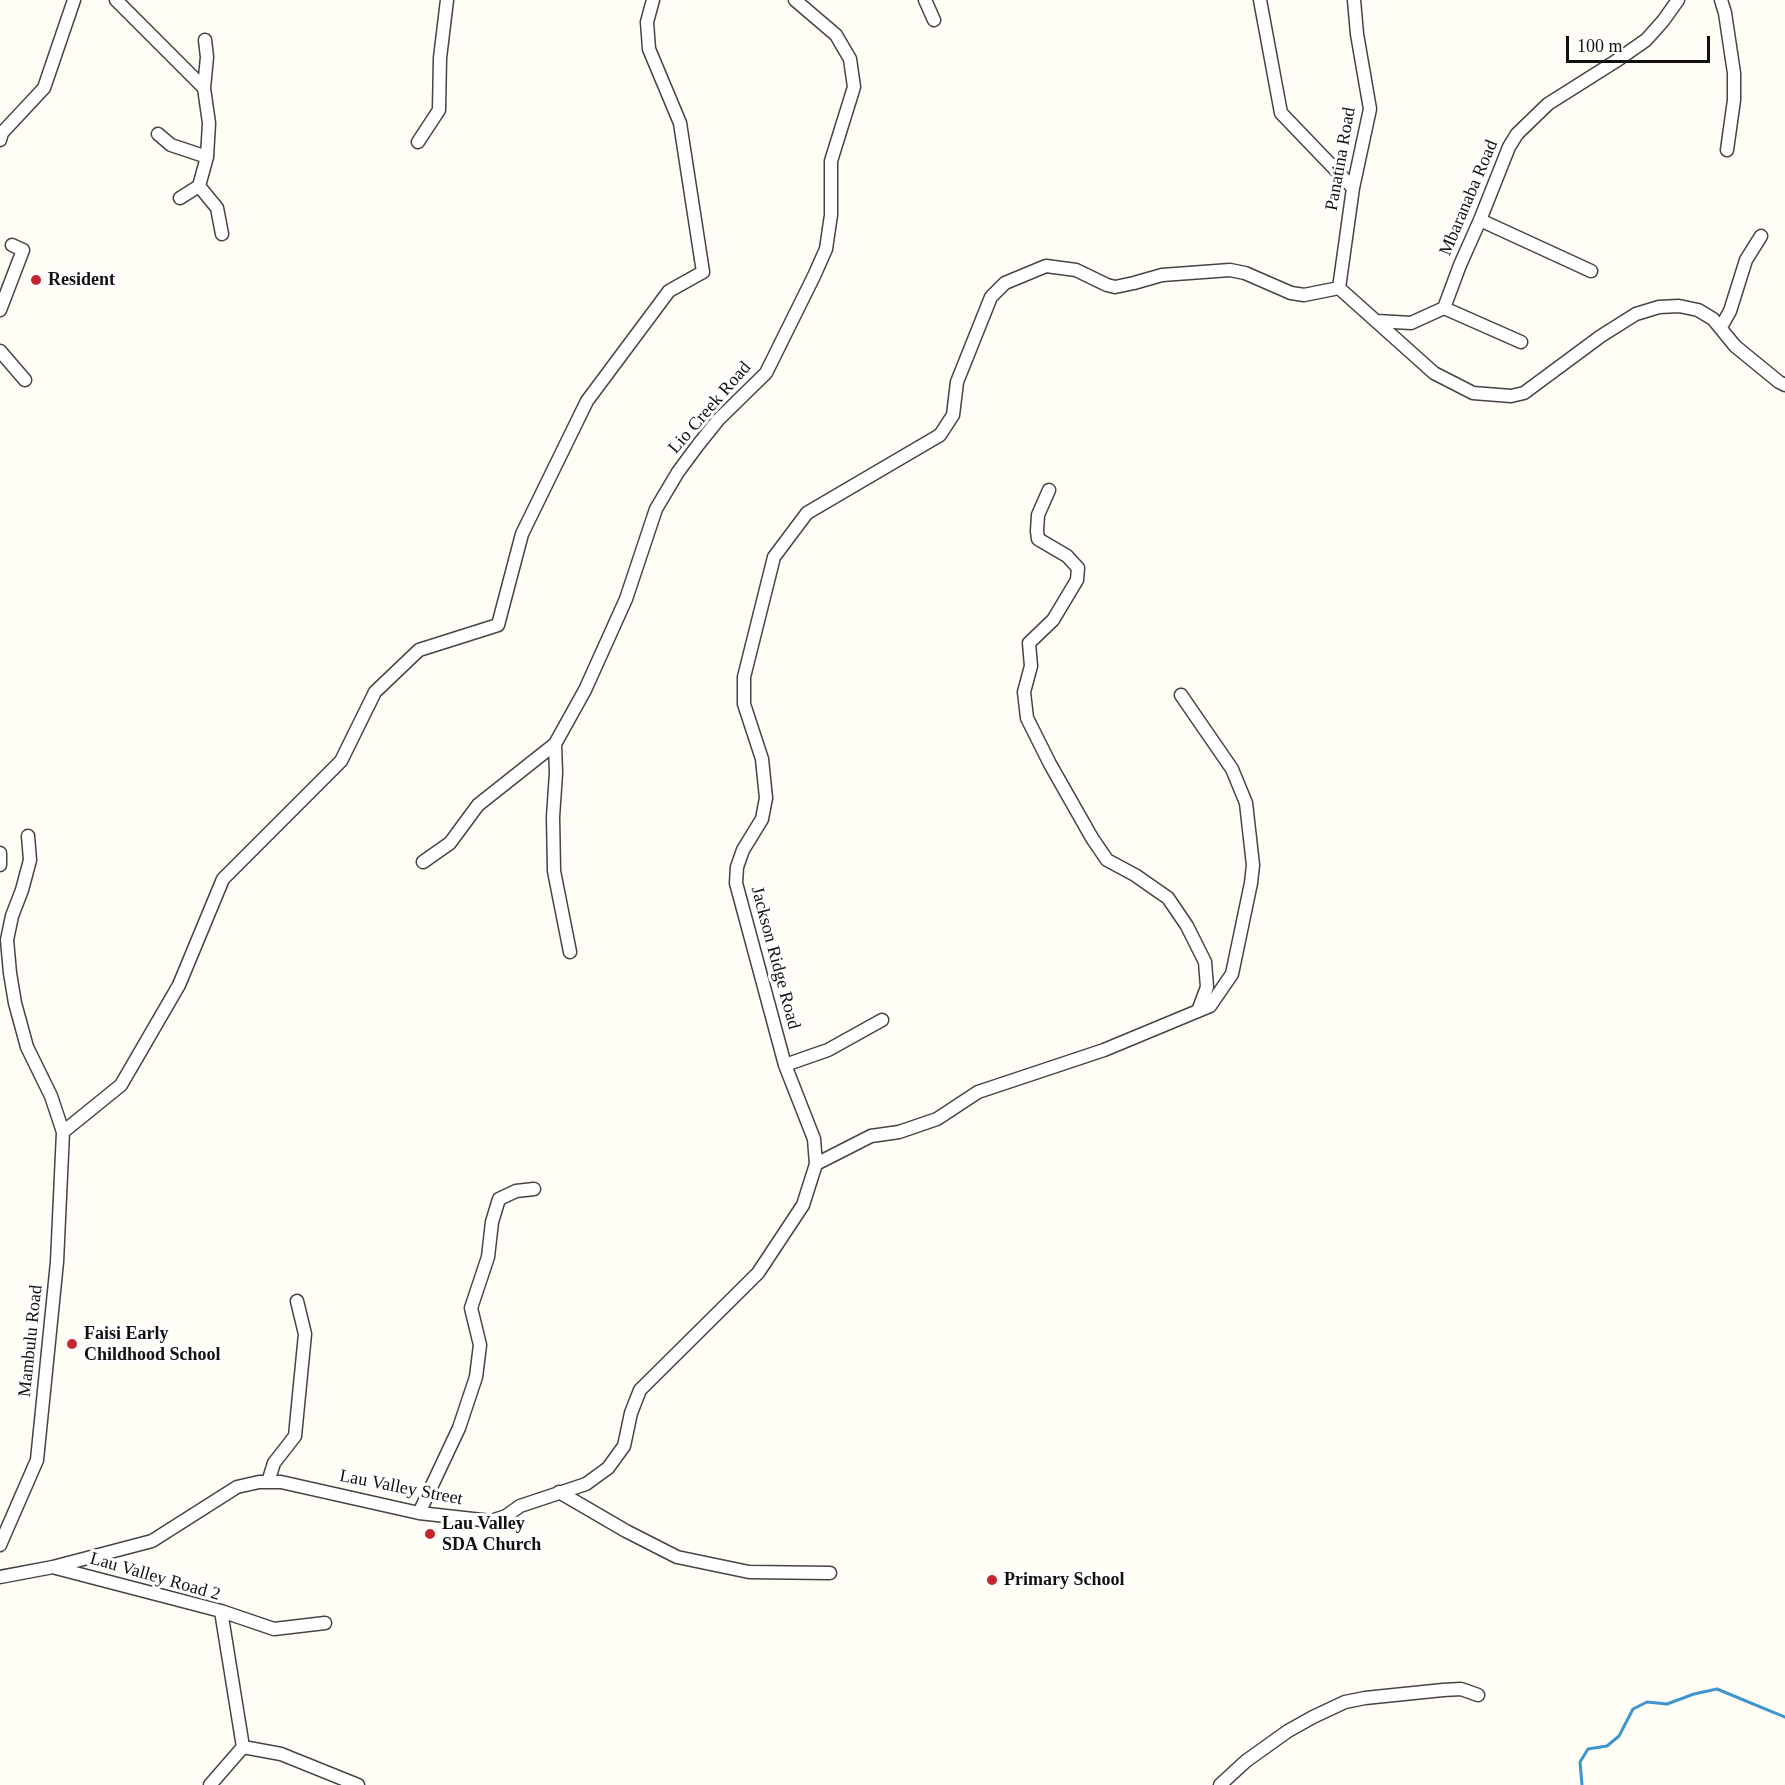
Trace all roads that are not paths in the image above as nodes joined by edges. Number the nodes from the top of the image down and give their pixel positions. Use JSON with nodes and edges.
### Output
{"nodes":[{"id":1,"x":74,"y":0,"type":"edge"},
{"id":2,"x":116,"y":0,"type":"edge"},
{"id":3,"x":447,"y":0,"type":"edge"},
{"id":4,"x":653,"y":0,"type":"edge"},
{"id":5,"x":795,"y":0,"type":"edge"},
{"id":6,"x":925,"y":0,"type":"edge"},
{"id":7,"x":1260,"y":0,"type":"edge"},
{"id":8,"x":1354,"y":0,"type":"edge"},
{"id":9,"x":1678,"y":0,"type":"edge"},
{"id":10,"x":1721,"y":0,"type":"edge"},
{"id":11,"x":934,"y":20,"type":"dead end"},
{"id":12,"x":205,"y":40,"type":"dead end"},
{"id":13,"x":204,"y":88,"type":"junction"},
{"id":14,"x":158,"y":134,"type":"dead end"},
{"id":15,"x":0,"y":140,"type":"edge"},
{"id":16,"x":418,"y":142,"type":"dead end"},
{"id":17,"x":1727,"y":150,"type":"dead end"},
{"id":18,"x":207,"y":157,"type":"junction"},
{"id":19,"x":199,"y":186,"type":"junction"},
{"id":20,"x":1353,"y":188,"type":"junction"},
{"id":21,"x":180,"y":198,"type":"dead end"},
{"id":22,"x":1480,"y":220,"type":"junction"},
{"id":23,"x":222,"y":234,"type":"dead end"},
{"id":24,"x":1761,"y":236,"type":"dead end"},
{"id":25,"x":12,"y":244,"type":"dead end"},
{"id":26,"x":1591,"y":271,"type":"dead end"},
{"id":27,"x":1339,"y":288,"type":"junction"},
{"id":28,"x":1444,"y":308,"type":"junction"},
{"id":29,"x":0,"y":310,"type":"edge"},
{"id":30,"x":1377,"y":321,"type":"junction"},
{"id":31,"x":1720,"y":327,"type":"junction"},
{"id":32,"x":1521,"y":342,"type":"dead end"},
{"id":33,"x":0,"y":351,"type":"edge"},
{"id":34,"x":25,"y":380,"type":"dead end"},
{"id":35,"x":1785,"y":385,"type":"edge"},
{"id":36,"x":1050,"y":490,"type":"dead end"},
{"id":37,"x":1181,"y":695,"type":"dead end"},
{"id":38,"x":555,"y":744,"type":"junction"},
{"id":39,"x":28,"y":837,"type":"dead end"},
{"id":40,"x":0,"y":853,"type":"edge"},
{"id":41,"x":423,"y":862,"type":"dead end"},
{"id":42,"x":0,"y":865,"type":"edge"},
{"id":43,"x":570,"y":952,"type":"dead end"},
{"id":44,"x":0,"y":954,"type":"edge"},
{"id":45,"x":10,"y":973,"type":"junction"},
{"id":46,"x":1198,"y":1011,"type":"junction"},
{"id":47,"x":882,"y":1020,"type":"dead end"},
{"id":48,"x":785,"y":1065,"type":"junction"},
{"id":49,"x":63,"y":1132,"type":"junction"},
{"id":50,"x":816,"y":1164,"type":"junction"},
{"id":51,"x":534,"y":1189,"type":"dead end"},
{"id":52,"x":297,"y":1301,"type":"dead end"},
{"id":53,"x":268,"y":1482,"type":"junction"},
{"id":54,"x":559,"y":1492,"type":"junction"},
{"id":55,"x":419,"y":1513,"type":"junction"},
{"id":56,"x":0,"y":1545,"type":"edge"},
{"id":57,"x":53,"y":1567,"type":"junction"},
{"id":58,"x":830,"y":1573,"type":"dead end"},
{"id":59,"x":0,"y":1577,"type":"edge"},
{"id":60,"x":221,"y":1611,"type":"junction"},
{"id":61,"x":325,"y":1623,"type":"dead end"},
{"id":62,"x":1478,"y":1695,"type":"dead end"},
{"id":63,"x":243,"y":1747,"type":"junction"},
{"id":64,"x":210,"y":1785,"type":"edge"},
{"id":65,"x":358,"y":1785,"type":"edge"},
{"id":66,"x":1220,"y":1785,"type":"edge"}],
"edges":[{"from":1,"to":15,"type":"street"},
{"from":2,"to":13,"type":"street"},
{"from":3,"to":16,"type":"street"},
{"from":4,"to":49,"type":"street"},
{"from":5,"to":38,"type":"street","name":"Lio Creek Road"},
{"from":6,"to":11,"type":"street"},
{"from":7,"to":20,"type":"street"},
{"from":8,"to":20,"type":"street","name":"Panatina Road"},
{"from":9,"to":22,"type":"street","name":"Mbaranaba Road"},
{"from":10,"to":17,"type":"street"},
{"from":12,"to":13,"type":"street"},
{"from":13,"to":18,"type":"street"},
{"from":14,"to":18,"type":"street"},
{"from":18,"to":19,"type":"street"},
{"from":19,"to":21,"type":"street"},
{"from":19,"to":23,"type":"street"},
{"from":20,"to":27,"type":"street","name":"Panatina Road"},
{"from":22,"to":26,"type":"street"},
{"from":22,"to":28,"type":"street","name":"Mbaranaba Road"},
{"from":24,"to":31,"type":"street"},
{"from":25,"to":29,"type":"street"},
{"from":27,"to":30,"type":"street"},
{"from":27,"to":48,"type":"street","name":"Jackson Ridge Road"},
{"from":28,"to":30,"type":"street"},
{"from":28,"to":32,"type":"street"},
{"from":30,"to":31,"type":"street"},
{"from":31,"to":35,"type":"street"},
{"from":33,"to":34,"type":"street"},
{"from":36,"to":46,"type":"street"},
{"from":37,"to":46,"type":"street"},
{"from":38,"to":41,"type":"street"},
{"from":38,"to":43,"type":"street"},
{"from":39,"to":45,"type":"street"},
{"from":40,"to":42,"type":"street"},
{"from":44,"to":45,"type":"street"},
{"from":45,"to":49,"type":"street"},
{"from":46,"to":50,"type":"street"},
{"from":47,"to":48,"type":"street"},
{"from":48,"to":50,"type":"street","name":"Jackson Ridge Road"},
{"from":49,"to":56,"type":"street","name":"Mambulu Road"},
{"from":50,"to":54,"type":"street","name":"Lau Valley Street"},
{"from":51,"to":55,"type":"street"},
{"from":52,"to":53,"type":"street"},
{"from":53,"to":55,"type":"street","name":"Lau Valley Street"},
{"from":53,"to":57,"type":"street","name":"Lau Valley Street"},
{"from":54,"to":55,"type":"street","name":"Lau Valley Street"},
{"from":54,"to":58,"type":"street"},
{"from":57,"to":59,"type":"street","name":"Lau Valley Street"},
{"from":57,"to":60,"type":"street","name":"Lau Valley Road 2"},
{"from":60,"to":61,"type":"street"},
{"from":60,"to":63,"type":"street","name":"Lau Valley Road 2"},
{"from":62,"to":66,"type":"street"},
{"from":63,"to":64,"type":"street"},
{"from":63,"to":65,"type":"street"}]}
